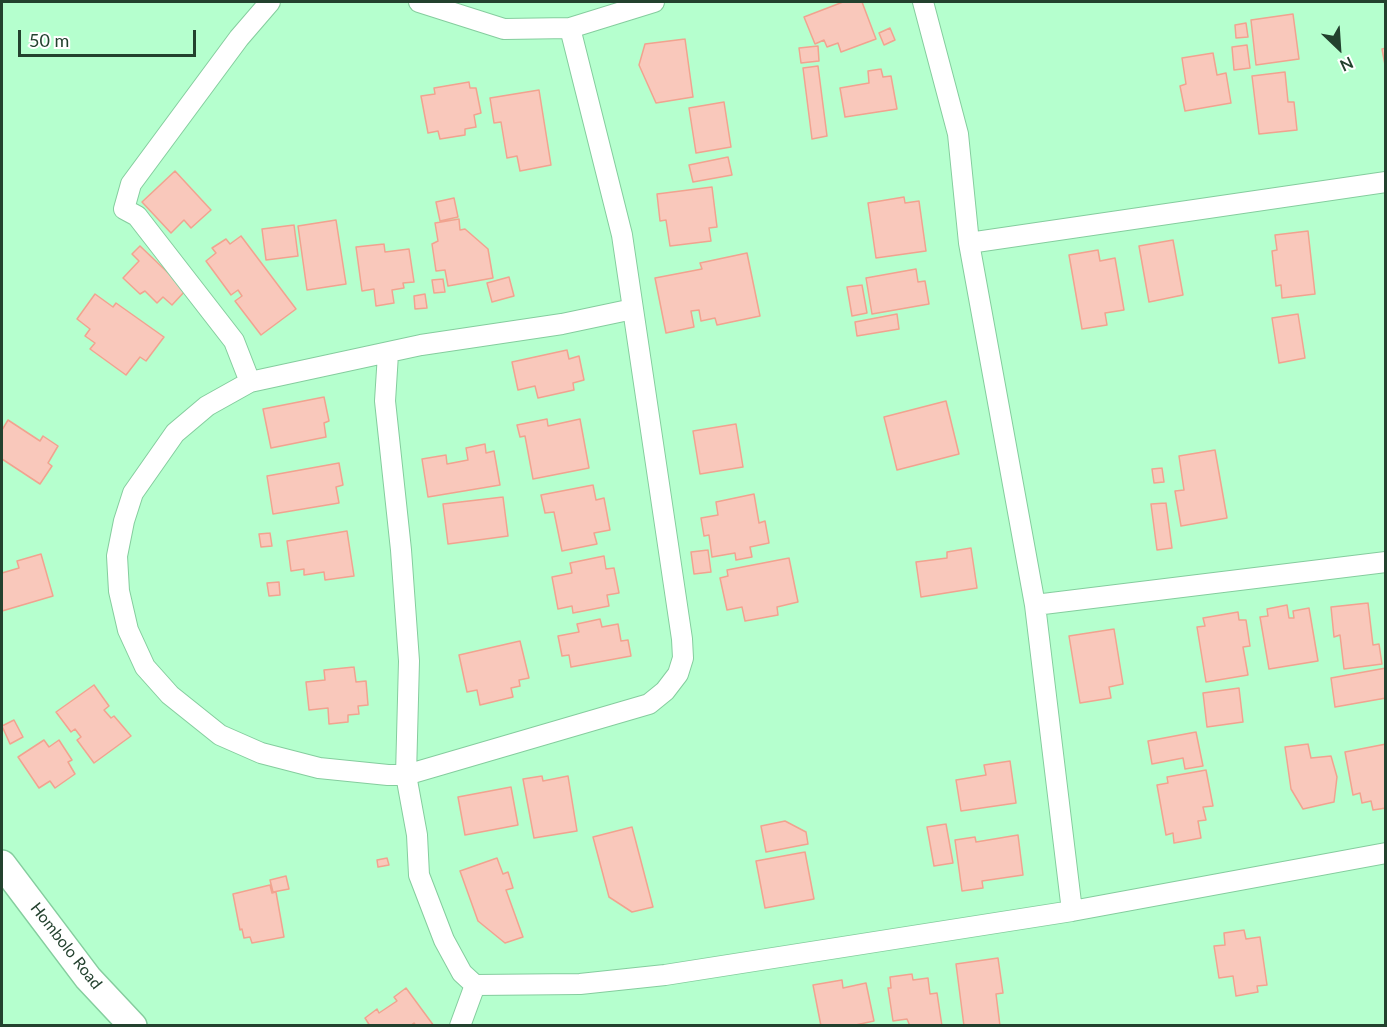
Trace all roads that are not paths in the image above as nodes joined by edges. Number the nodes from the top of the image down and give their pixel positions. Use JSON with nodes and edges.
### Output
{"nodes":[{"id":1,"x":270,"y":2,"type":"edge"},
{"id":2,"x":419,"y":2,"type":"edge"},
{"id":3,"x":654,"y":2,"type":"edge"},
{"id":4,"x":923,"y":2,"type":"edge"},
{"id":5,"x":570,"y":28,"type":"junction"},
{"id":6,"x":1386,"y":182,"type":"edge"},
{"id":7,"x":969,"y":243,"type":"junction"},
{"id":8,"x":633,"y":309,"type":"junction"},
{"id":9,"x":388,"y":354,"type":"junction"},
{"id":10,"x":250,"y":382,"type":"junction"},
{"id":11,"x":1386,"y":562,"type":"edge"},
{"id":12,"x":1035,"y":605,"type":"junction"},
{"id":13,"x":406,"y":775,"type":"junction"},
{"id":14,"x":1386,"y":853,"type":"edge"},
{"id":15,"x":2,"y":864,"type":"edge"},
{"id":16,"x":1072,"y":911,"type":"junction"},
{"id":17,"x":475,"y":985,"type":"junction"},
{"id":18,"x":133,"y":1026,"type":"edge"},
{"id":19,"x":460,"y":1026,"type":"edge"}],
"edges":[{"from":1,"to":10,"type":"street"},
{"from":2,"to":5,"type":"street"},
{"from":3,"to":5,"type":"street"},
{"from":4,"to":7,"type":"street"},
{"from":5,"to":8,"type":"street"},
{"from":6,"to":7,"type":"street"},
{"from":7,"to":12,"type":"street"},
{"from":8,"to":9,"type":"street"},
{"from":8,"to":13,"type":"street"},
{"from":9,"to":10,"type":"street"},
{"from":9,"to":13,"type":"street"},
{"from":10,"to":13,"type":"street"},
{"from":11,"to":12,"type":"street"},
{"from":12,"to":16,"type":"street"},
{"from":13,"to":17,"type":"street"},
{"from":14,"to":16,"type":"street"},
{"from":15,"to":18,"type":"street","name":"Hombolo Road"},
{"from":16,"to":17,"type":"street"},
{"from":17,"to":19,"type":"street"}]}
